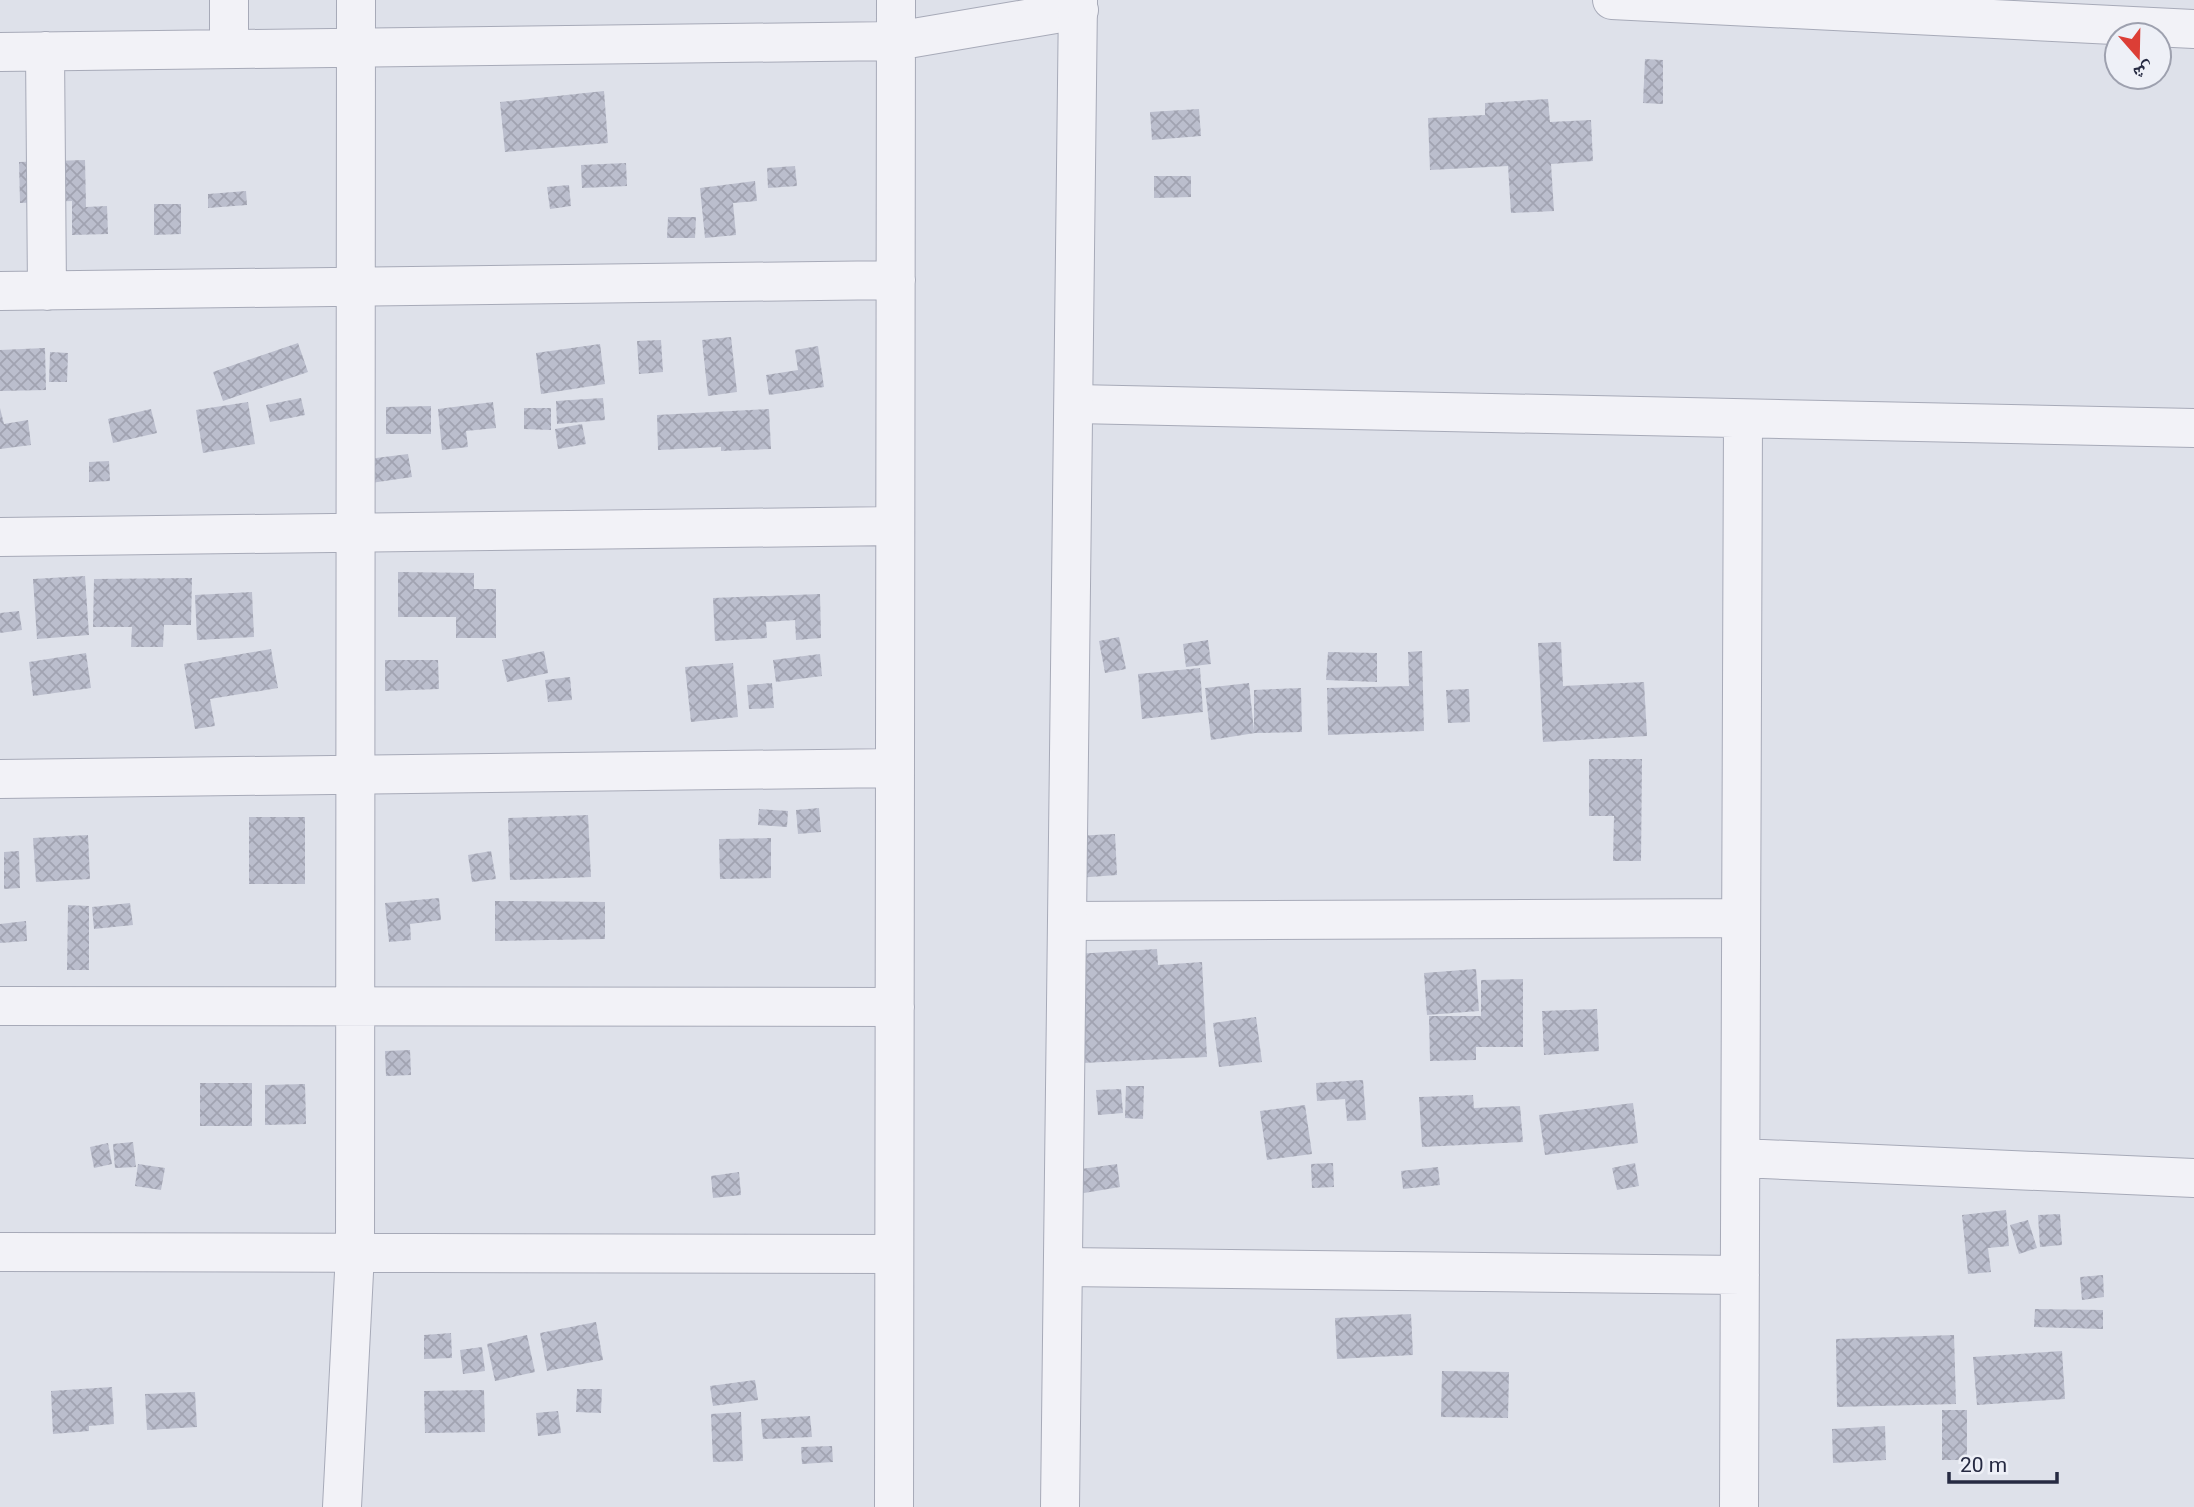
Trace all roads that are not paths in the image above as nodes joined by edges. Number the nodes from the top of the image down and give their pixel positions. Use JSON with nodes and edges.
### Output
{"nodes":[{"id":1,"x":229,"y":0,"type":"edge"},
{"id":2,"x":356,"y":0,"type":"edge"},
{"id":3,"x":896,"y":0,"type":"edge"},
{"id":4,"x":1612,"y":0,"type":"edge"},
{"id":5,"x":1079,"y":5,"type":"edge"},
{"id":6,"x":2194,"y":29,"type":"edge"},
{"id":7,"x":896,"y":41,"type":"junction"},
{"id":8,"x":356,"y":47,"type":"junction"},
{"id":9,"x":229,"y":49,"type":"junction"},
{"id":10,"x":45,"y":51,"type":"junction"},
{"id":11,"x":0,"y":52,"type":"edge"},
{"id":12,"x":896,"y":280,"type":"junction"},
{"id":13,"x":356,"y":286,"type":"junction"},
{"id":14,"x":0,"y":291,"type":"edge"},
{"id":15,"x":47,"y":291,"type":"junction"},
{"id":16,"x":1076,"y":404,"type":"junction"},
{"id":17,"x":1743,"y":419,"type":"junction"},
{"id":18,"x":2194,"y":428,"type":"edge"},
{"id":19,"x":895,"y":526,"type":"junction"},
{"id":20,"x":356,"y":532,"type":"junction"},
{"id":21,"x":0,"y":537,"type":"edge"},
{"id":22,"x":895,"y":768,"type":"junction"},
{"id":23,"x":355,"y":775,"type":"junction"},
{"id":24,"x":0,"y":779,"type":"edge"},
{"id":25,"x":1741,"y":918,"type":"junction"},
{"id":26,"x":1068,"y":921,"type":"junction"},
{"id":27,"x":0,"y":1006,"type":"edge"},
{"id":28,"x":355,"y":1006,"type":"junction"},
{"id":29,"x":895,"y":1007,"type":"junction"},
{"id":30,"x":1741,"y":1158,"type":"junction"},
{"id":31,"x":2194,"y":1178,"type":"edge"},
{"id":32,"x":0,"y":1252,"type":"edge"},
{"id":33,"x":355,"y":1253,"type":"junction"},
{"id":34,"x":894,"y":1254,"type":"junction"},
{"id":35,"x":1064,"y":1267,"type":"junction"},
{"id":36,"x":1740,"y":1275,"type":"junction"},
{"id":37,"x":342,"y":1507,"type":"edge"},
{"id":38,"x":894,"y":1507,"type":"edge"},
{"id":39,"x":1060,"y":1507,"type":"edge"},
{"id":40,"x":1739,"y":1507,"type":"edge"}],
"edges":[{"from":1,"to":9,"type":"street"},
{"from":2,"to":8,"type":"street"},
{"from":3,"to":7,"type":"street"},
{"from":4,"to":6,"type":"street"},
{"from":5,"to":7,"type":"street"},
{"from":5,"to":16,"type":"street"},
{"from":7,"to":8,"type":"street"},
{"from":7,"to":12,"type":"street"},
{"from":8,"to":9,"type":"street"},
{"from":8,"to":13,"type":"street"},
{"from":9,"to":10,"type":"street"},
{"from":10,"to":11,"type":"street"},
{"from":10,"to":15,"type":"street"},
{"from":12,"to":13,"type":"street"},
{"from":12,"to":19,"type":"street"},
{"from":13,"to":15,"type":"street"},
{"from":13,"to":20,"type":"street"},
{"from":14,"to":15,"type":"street"},
{"from":16,"to":17,"type":"street"},
{"from":16,"to":26,"type":"street"},
{"from":17,"to":18,"type":"street"},
{"from":17,"to":25,"type":"street"},
{"from":19,"to":20,"type":"street"},
{"from":19,"to":22,"type":"street"},
{"from":20,"to":21,"type":"street"},
{"from":20,"to":23,"type":"street"},
{"from":22,"to":23,"type":"street"},
{"from":22,"to":29,"type":"street"},
{"from":23,"to":24,"type":"street"},
{"from":23,"to":28,"type":"street"},
{"from":25,"to":26,"type":"street"},
{"from":25,"to":30,"type":"street"},
{"from":26,"to":35,"type":"street"},
{"from":27,"to":28,"type":"street"},
{"from":28,"to":29,"type":"street"},
{"from":28,"to":33,"type":"street"},
{"from":29,"to":34,"type":"street"},
{"from":30,"to":31,"type":"street"},
{"from":30,"to":36,"type":"street"},
{"from":32,"to":33,"type":"street"},
{"from":33,"to":34,"type":"street"},
{"from":33,"to":37,"type":"street"},
{"from":34,"to":38,"type":"street"},
{"from":35,"to":36,"type":"street"},
{"from":35,"to":39,"type":"street"},
{"from":36,"to":40,"type":"street"}]}
